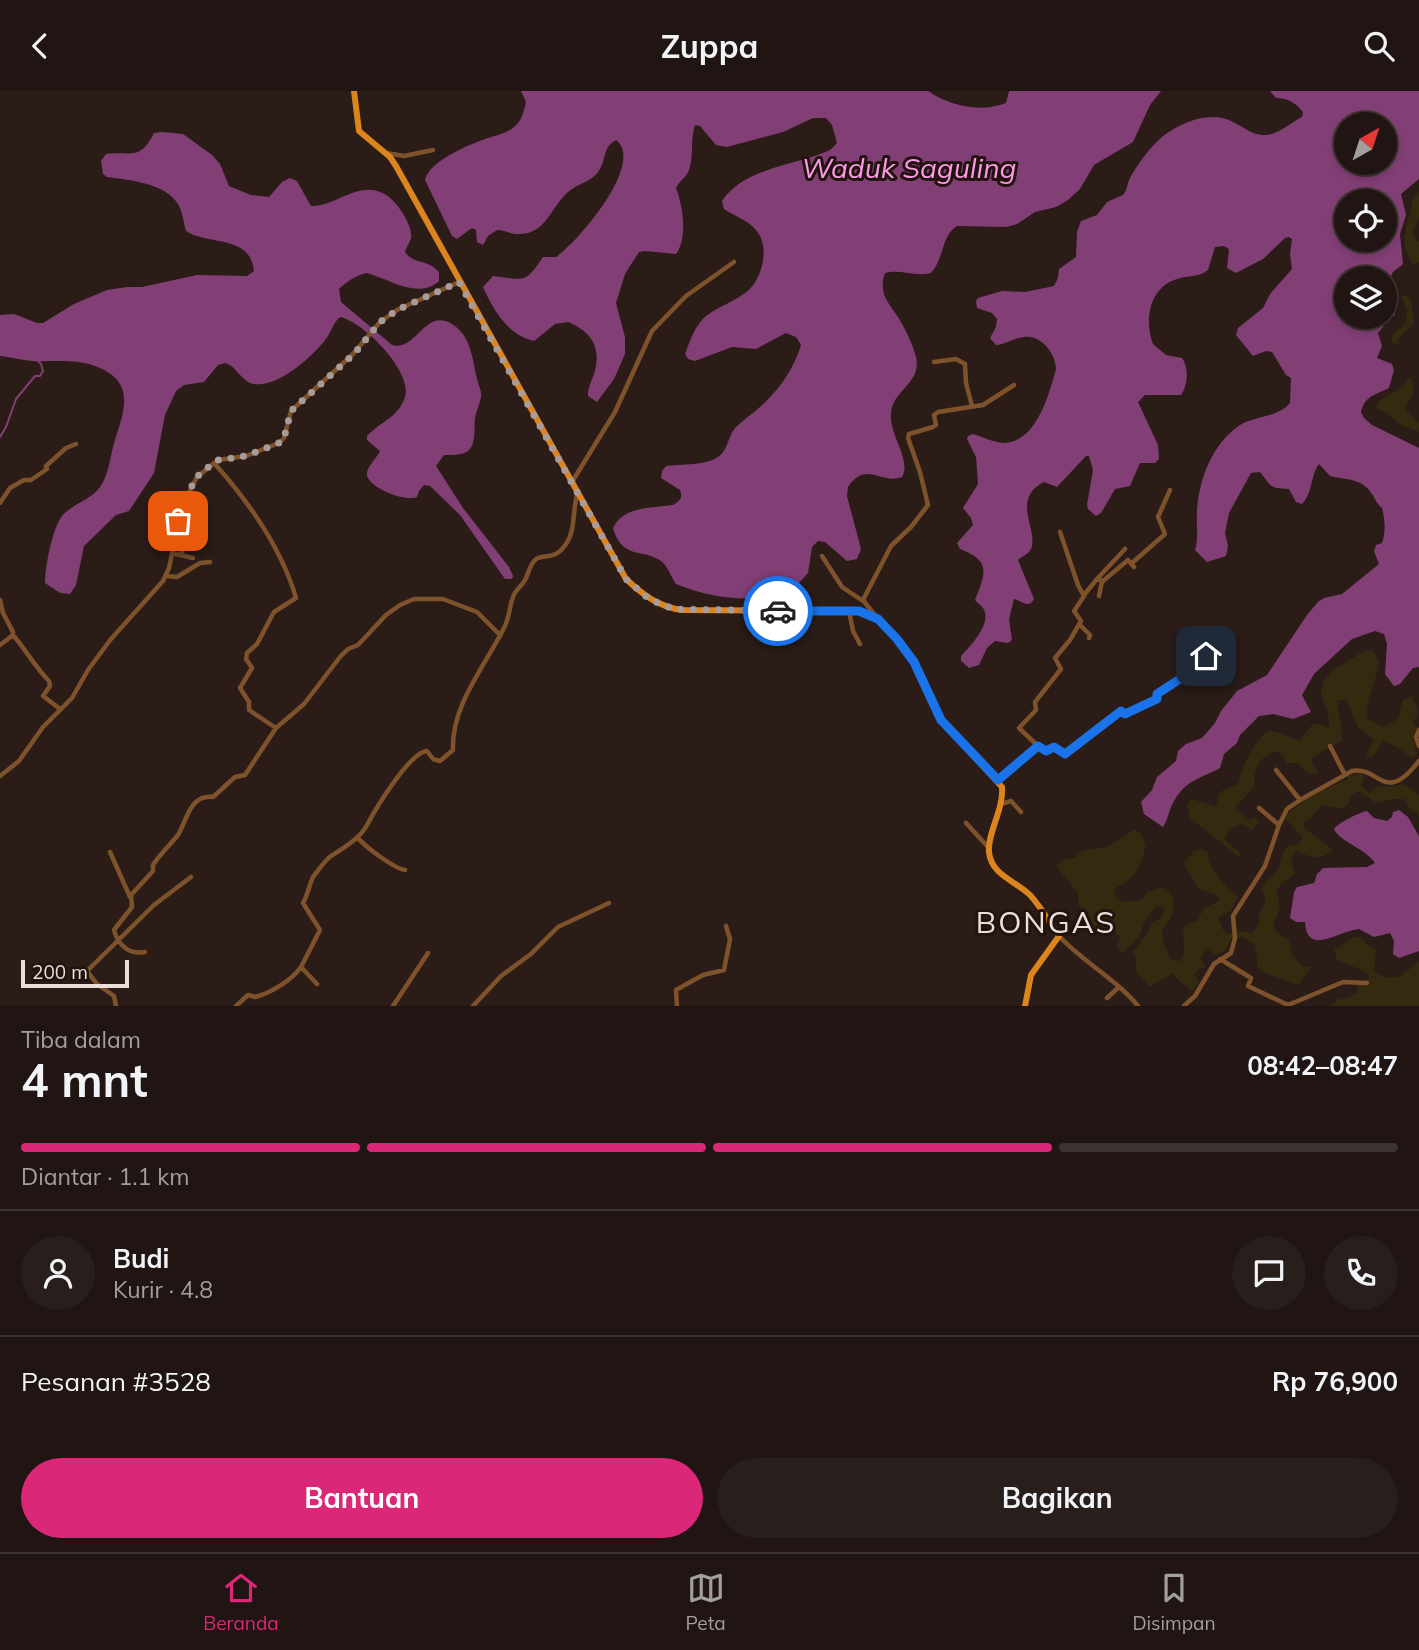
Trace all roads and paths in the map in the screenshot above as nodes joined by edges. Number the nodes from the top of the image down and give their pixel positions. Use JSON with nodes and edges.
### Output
{"nodes":[{"id":1,"x":354,"y":91,"type":"edge"},
{"id":2,"x":433,"y":150,"type":"dead end"},
{"id":3,"x":383,"y":153,"type":"junction"},
{"id":4,"x":734,"y":262,"type":"dead end"},
{"id":5,"x":459,"y":282,"type":"junction"},
{"id":6,"x":934,"y":362,"type":"dead end"},
{"id":7,"x":1014,"y":385,"type":"dead end"},
{"id":8,"x":972,"y":406,"type":"junction"},
{"id":9,"x":76,"y":444,"type":"dead end"},
{"id":10,"x":214,"y":463,"type":"junction"},
{"id":11,"x":571,"y":483,"type":"junction"},
{"id":12,"x":1170,"y":490,"type":"dead end"},
{"id":13,"x":578,"y":492,"type":"junction"},
{"id":14,"x":0,"y":503,"type":"edge"},
{"id":15,"x":176,"y":532,"type":"junction"},
{"id":16,"x":1060,"y":532,"type":"dead end"},
{"id":17,"x":172,"y":553,"type":"junction"},
{"id":18,"x":181,"y":555,"type":"junction"},
{"id":19,"x":822,"y":556,"type":"dead end"},
{"id":20,"x":192,"y":558,"type":"dead end"},
{"id":21,"x":210,"y":562,"type":"dead end"},
{"id":22,"x":1131,"y":563,"type":"junction"},
{"id":23,"x":166,"y":576,"type":"junction"},
{"id":24,"x":1100,"y":580,"type":"junction"},
{"id":25,"x":1084,"y":595,"type":"junction"},
{"id":26,"x":1099,"y":596,"type":"dead end"},
{"id":27,"x":0,"y":600,"type":"edge"},
{"id":28,"x":863,"y":601,"type":"junction"},
{"id":29,"x":849,"y":611,"type":"junction"},
{"id":30,"x":878,"y":619,"type":"junction"},
{"id":31,"x":1079,"y":624,"type":"junction"},
{"id":32,"x":13,"y":635,"type":"junction"},
{"id":33,"x":500,"y":635,"type":"junction"},
{"id":34,"x":1089,"y":638,"type":"dead end"},
{"id":35,"x":1222,"y":640,"type":"dead end"},
{"id":36,"x":860,"y":644,"type":"dead end"},
{"id":37,"x":0,"y":645,"type":"edge"},
{"id":38,"x":60,"y":709,"type":"junction"},
{"id":39,"x":276,"y":728,"type":"junction"},
{"id":40,"x":1419,"y":730,"type":"edge"},
{"id":41,"x":1038,"y":746,"type":"junction"},
{"id":42,"x":1330,"y":746,"type":"dead end"},
{"id":43,"x":1419,"y":747,"type":"edge"},
{"id":44,"x":1419,"y":761,"type":"edge"},
{"id":45,"x":1276,"y":770,"type":"dead end"},
{"id":46,"x":1345,"y":775,"type":"junction"},
{"id":47,"x":0,"y":776,"type":"edge"},
{"id":48,"x":998,"y":780,"type":"junction"},
{"id":49,"x":1300,"y":800,"type":"junction"},
{"id":50,"x":1001,"y":804,"type":"junction"},
{"id":51,"x":1259,"y":809,"type":"dead end"},
{"id":52,"x":1021,"y":812,"type":"dead end"},
{"id":53,"x":966,"y":823,"type":"dead end"},
{"id":54,"x":1279,"y":825,"type":"junction"},
{"id":55,"x":357,"y":837,"type":"junction"},
{"id":56,"x":989,"y":848,"type":"junction"},
{"id":57,"x":110,"y":852,"type":"dead end"},
{"id":58,"x":405,"y":870,"type":"dead end"},
{"id":59,"x":191,"y":877,"type":"dead end"},
{"id":60,"x":130,"y":897,"type":"junction"},
{"id":61,"x":609,"y":903,"type":"dead end"},
{"id":62,"x":726,"y":926,"type":"dead end"},
{"id":63,"x":1059,"y":936,"type":"junction"},
{"id":64,"x":117,"y":942,"type":"junction"},
{"id":65,"x":145,"y":952,"type":"dead end"},
{"id":66,"x":428,"y":953,"type":"dead end"},
{"id":67,"x":1220,"y":959,"type":"junction"},
{"id":68,"x":301,"y":967,"type":"junction"},
{"id":69,"x":1367,"y":983,"type":"dead end"},
{"id":70,"x":317,"y":984,"type":"dead end"},
{"id":71,"x":1119,"y":987,"type":"junction"},
{"id":72,"x":1107,"y":998,"type":"dead end"},
{"id":73,"x":116,"y":1006,"type":"edge"},
{"id":74,"x":236,"y":1006,"type":"edge"},
{"id":75,"x":393,"y":1006,"type":"edge"},
{"id":76,"x":473,"y":1006,"type":"edge"},
{"id":77,"x":677,"y":1006,"type":"edge"},
{"id":78,"x":1026,"y":1006,"type":"edge"},
{"id":79,"x":1138,"y":1006,"type":"edge"},
{"id":80,"x":1184,"y":1006,"type":"edge"}],
"edges":[{"from":1,"to":3,"type":"main road"},
{"from":2,"to":3,"type":"street"},
{"from":3,"to":5,"type":"main road"},
{"from":4,"to":11,"type":"street"},
{"from":5,"to":10,"type":"street"},
{"from":5,"to":11,"type":"main road"},
{"from":6,"to":8,"type":"street"},
{"from":7,"to":8,"type":"street"},
{"from":8,"to":28,"type":"street"},
{"from":9,"to":14,"type":"street"},
{"from":10,"to":15,"type":"street"},
{"from":10,"to":39,"type":"street"},
{"from":11,"to":13,"type":"main road"},
{"from":12,"to":22,"type":"street"},
{"from":13,"to":29,"type":"main road"},
{"from":13,"to":33,"type":"street"},
{"from":15,"to":17,"type":"street"},
{"from":15,"to":18,"type":"street"},
{"from":16,"to":25,"type":"street"},
{"from":17,"to":18,"type":"street"},
{"from":17,"to":23,"type":"street"},
{"from":18,"to":20,"type":"street"},
{"from":19,"to":28,"type":"street"},
{"from":21,"to":23,"type":"street"},
{"from":22,"to":24,"type":"street"},
{"from":22,"to":24,"type":"street"},
{"from":23,"to":38,"type":"street"},
{"from":24,"to":25,"type":"street"},
{"from":24,"to":26,"type":"street"},
{"from":25,"to":31,"type":"street"},
{"from":27,"to":32,"type":"street"},
{"from":28,"to":30,"type":"street"},
{"from":29,"to":30,"type":"main road"},
{"from":29,"to":36,"type":"street"},
{"from":30,"to":48,"type":"main road"},
{"from":31,"to":34,"type":"street"},
{"from":31,"to":41,"type":"street"},
{"from":32,"to":37,"type":"street"},
{"from":32,"to":38,"type":"street"},
{"from":33,"to":39,"type":"street"},
{"from":33,"to":55,"type":"street"},
{"from":35,"to":41,"type":"street"},
{"from":38,"to":47,"type":"street"},
{"from":39,"to":60,"type":"street"},
{"from":40,"to":43,"type":"street"},
{"from":41,"to":48,"type":"street"},
{"from":42,"to":46,"type":"street"},
{"from":44,"to":46,"type":"street"},
{"from":45,"to":49,"type":"street"},
{"from":46,"to":49,"type":"street"},
{"from":48,"to":50,"type":"main road"},
{"from":49,"to":54,"type":"street"},
{"from":50,"to":52,"type":"street"},
{"from":50,"to":56,"type":"main road"},
{"from":51,"to":54,"type":"street"},
{"from":53,"to":56,"type":"street"},
{"from":54,"to":67,"type":"street"},
{"from":55,"to":58,"type":"street"},
{"from":55,"to":68,"type":"street"},
{"from":56,"to":63,"type":"main road"},
{"from":57,"to":60,"type":"street"},
{"from":59,"to":64,"type":"street"},
{"from":60,"to":64,"type":"street"},
{"from":61,"to":76,"type":"street"},
{"from":62,"to":77,"type":"street"},
{"from":63,"to":71,"type":"street"},
{"from":63,"to":78,"type":"main road"},
{"from":64,"to":65,"type":"street"},
{"from":64,"to":73,"type":"street"},
{"from":66,"to":75,"type":"street"},
{"from":67,"to":69,"type":"street"},
{"from":67,"to":80,"type":"street"},
{"from":68,"to":70,"type":"street"},
{"from":68,"to":74,"type":"street"},
{"from":71,"to":72,"type":"street"},
{"from":71,"to":79,"type":"street"}]}
